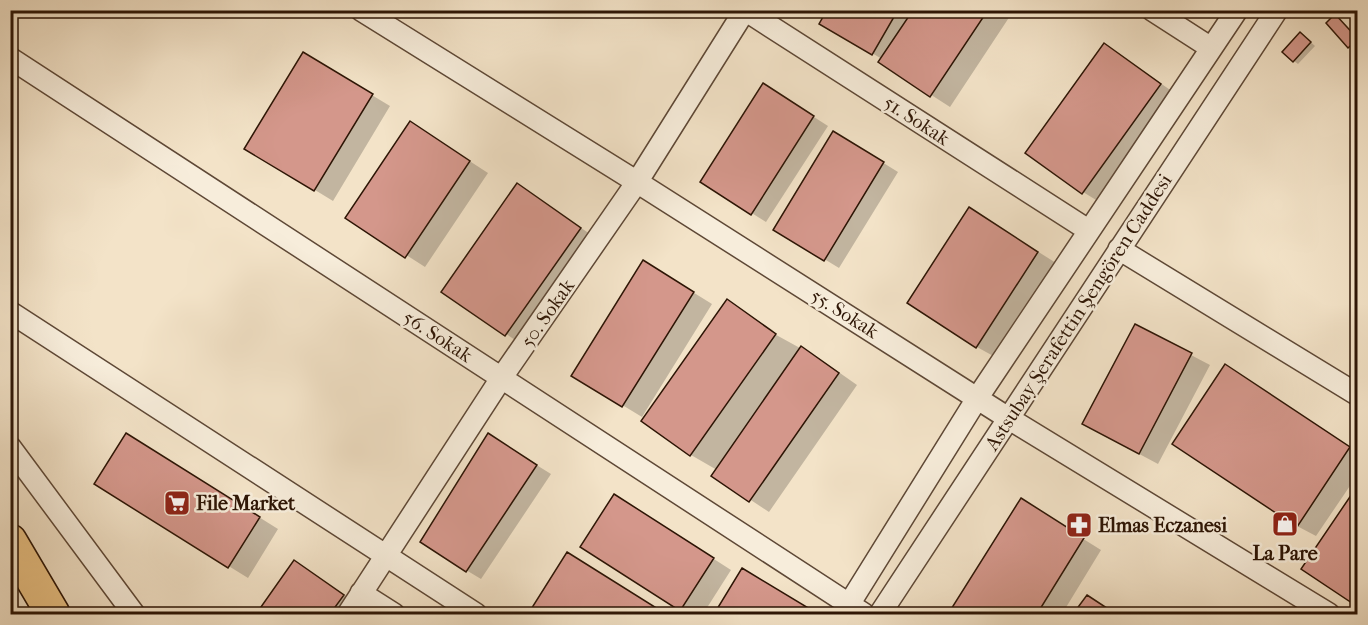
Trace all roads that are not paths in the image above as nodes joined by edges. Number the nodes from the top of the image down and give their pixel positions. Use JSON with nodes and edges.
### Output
{"nodes":[{"id":1,"x":361,"y":10,"type":"edge"},
{"id":2,"x":745,"y":10,"type":"edge"},
{"id":3,"x":1152,"y":10,"type":"edge"},
{"id":4,"x":1237,"y":10,"type":"edge"},
{"id":5,"x":1277,"y":10,"type":"edge"},
{"id":6,"x":1211,"y":48,"type":"junction"},
{"id":7,"x":10,"y":58,"type":"edge"},
{"id":8,"x":637,"y":182,"type":"junction"},
{"id":9,"x":1088,"y":230,"type":"junction"},
{"id":10,"x":1119,"y":249,"type":"junction"},
{"id":11,"x":10,"y":312,"type":"edge"},
{"id":12,"x":502,"y":377,"type":"junction"},
{"id":13,"x":1358,"y":395,"type":"edge"},
{"id":14,"x":978,"y":397,"type":"junction"},
{"id":15,"x":1008,"y":418,"type":"junction"},
{"id":16,"x":10,"y":447,"type":"edge"},
{"id":17,"x":10,"y":541,"type":"edge"},
{"id":18,"x":386,"y":556,"type":"junction"},
{"id":19,"x":361,"y":593,"type":"junction"},
{"id":20,"x":852,"y":611,"type":"edge"},
{"id":21,"x":53,"y":615,"type":"edge"},
{"id":22,"x":134,"y":615,"type":"edge"},
{"id":23,"x":348,"y":615,"type":"edge"},
{"id":24,"x":394,"y":615,"type":"edge"},
{"id":25,"x":476,"y":615,"type":"edge"},
{"id":26,"x":880,"y":615,"type":"edge"},
{"id":27,"x":1329,"y":615,"type":"edge"}],
"edges":[{"from":1,"to":8,"type":"street","name":"55. Sokak"},
{"from":2,"to":8,"type":"street","name":"50. Sokak"},
{"from":2,"to":9,"type":"street","name":"51. Sokak"},
{"from":3,"to":6,"type":"street"},
{"from":4,"to":6,"type":"street","name":"Astsubay Şerafettin Şengören Caddesi"},
{"from":5,"to":10,"type":"street","name":"Astsubay Şerafettin Şengören Caddesi"},
{"from":6,"to":9,"type":"street","name":"Astsubay Şerafettin Şengören Caddesi"},
{"from":7,"to":12,"type":"street","name":"56. Sokak"},
{"from":8,"to":12,"type":"street","name":"50. Sokak"},
{"from":8,"to":14,"type":"street","name":"55. Sokak"},
{"from":9,"to":14,"type":"street","name":"Astsubay Şerafettin Şengören Caddesi"},
{"from":10,"to":13,"type":"street"},
{"from":10,"to":15,"type":"street","name":"Astsubay Şerafettin Şengören Caddesi"},
{"from":11,"to":18,"type":"street"},
{"from":12,"to":18,"type":"street","name":"50. Sokak"},
{"from":12,"to":20,"type":"street","name":"56. Sokak"},
{"from":14,"to":15,"type":"street","name":"55. Sokak"},
{"from":14,"to":20,"type":"street","name":"Astsubay Şerafettin Şengören Caddesi"},
{"from":15,"to":26,"type":"street","name":"Astsubay Şerafettin Şengören Caddesi"},
{"from":15,"to":27,"type":"street","name":"55. Sokak"},
{"from":16,"to":22,"type":"street"},
{"from":17,"to":21,"type":"highway"},
{"from":18,"to":19,"type":"street","name":"50. Sokak"},
{"from":18,"to":25,"type":"street"},
{"from":19,"to":23,"type":"street","name":"50. Sokak"},
{"from":19,"to":24,"type":"street"}]}
